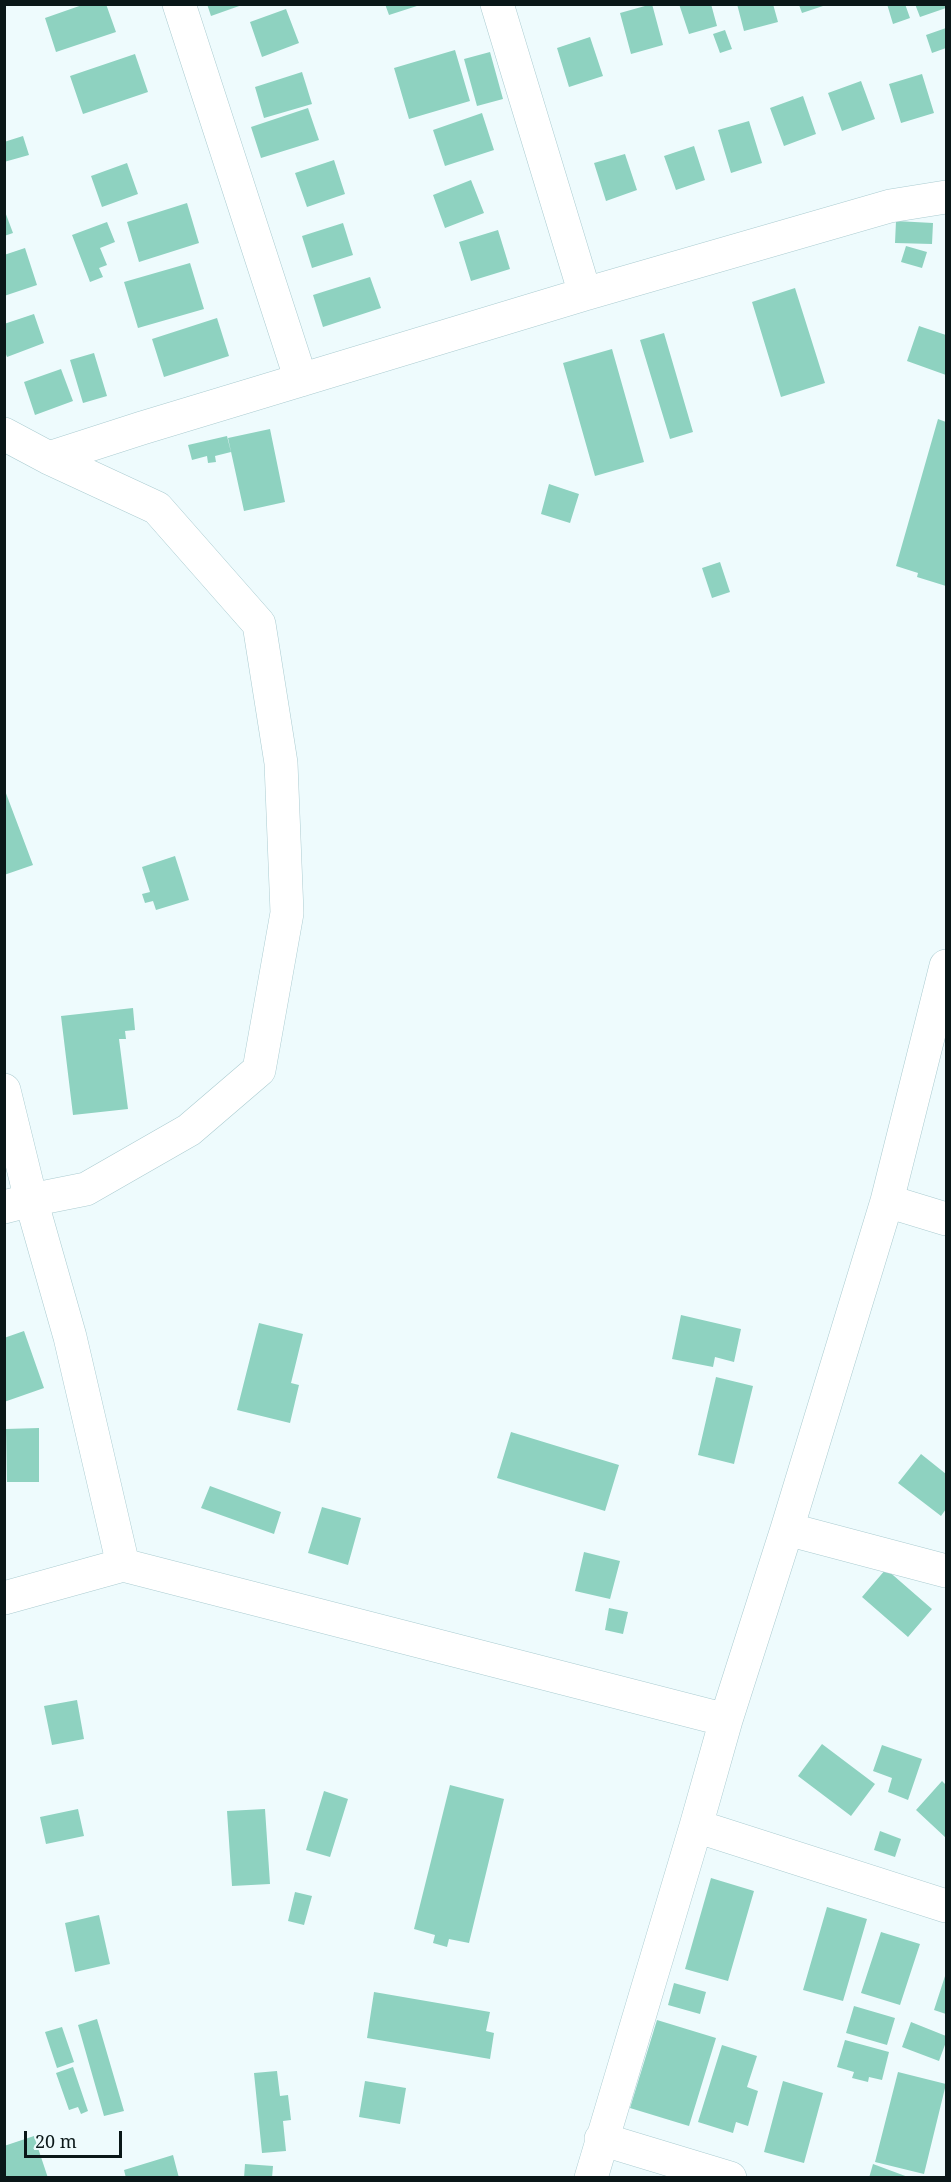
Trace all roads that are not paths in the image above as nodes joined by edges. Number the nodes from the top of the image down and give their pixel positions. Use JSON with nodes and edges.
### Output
{"nodes":[{"id":1,"x":179,"y":4,"type":"edge"},
{"id":2,"x":497,"y":4,"type":"edge"},
{"id":3,"x":946,"y":197,"type":"edge"},
{"id":4,"x":585,"y":294,"type":"junction"},
{"id":5,"x":301,"y":380,"type":"junction"},
{"id":6,"x":4,"y":435,"type":"edge"},
{"id":7,"x":49,"y":458,"type":"junction"},
{"id":8,"x":946,"y":966,"type":"edge"},
{"id":9,"x":4,"y":1090,"type":"edge"},
{"id":10,"x":887,"y":1201,"type":"junction"},
{"id":11,"x":18,"y":1204,"type":"edge"},
{"id":12,"x":946,"y":1219,"type":"edge"},
{"id":13,"x":787,"y":1529,"type":"junction"},
{"id":14,"x":123,"y":1565,"type":"junction"},
{"id":15,"x":946,"y":1570,"type":"edge"},
{"id":16,"x":4,"y":1598,"type":"edge"},
{"id":17,"x":726,"y":1720,"type":"junction"},
{"id":18,"x":696,"y":1826,"type":"junction"},
{"id":19,"x":946,"y":1906,"type":"edge"},
{"id":20,"x":601,"y":2139,"type":"junction"},
{"id":21,"x":591,"y":2178,"type":"edge"},
{"id":22,"x":730,"y":2178,"type":"edge"}],
"edges":[{"from":1,"to":5,"type":"street"},
{"from":2,"to":4,"type":"street"},
{"from":3,"to":4,"type":"street"},
{"from":4,"to":5,"type":"street"},
{"from":5,"to":7,"type":"street"},
{"from":6,"to":7,"type":"street"},
{"from":7,"to":11,"type":"street"},
{"from":8,"to":10,"type":"street"},
{"from":9,"to":11,"type":"street"},
{"from":10,"to":12,"type":"street"},
{"from":10,"to":13,"type":"street"},
{"from":11,"to":14,"type":"street"},
{"from":13,"to":15,"type":"street"},
{"from":13,"to":17,"type":"street"},
{"from":14,"to":16,"type":"street"},
{"from":14,"to":17,"type":"street"},
{"from":17,"to":18,"type":"street"},
{"from":18,"to":19,"type":"street"},
{"from":18,"to":20,"type":"street"},
{"from":20,"to":21,"type":"street"},
{"from":20,"to":22,"type":"street"}]}
